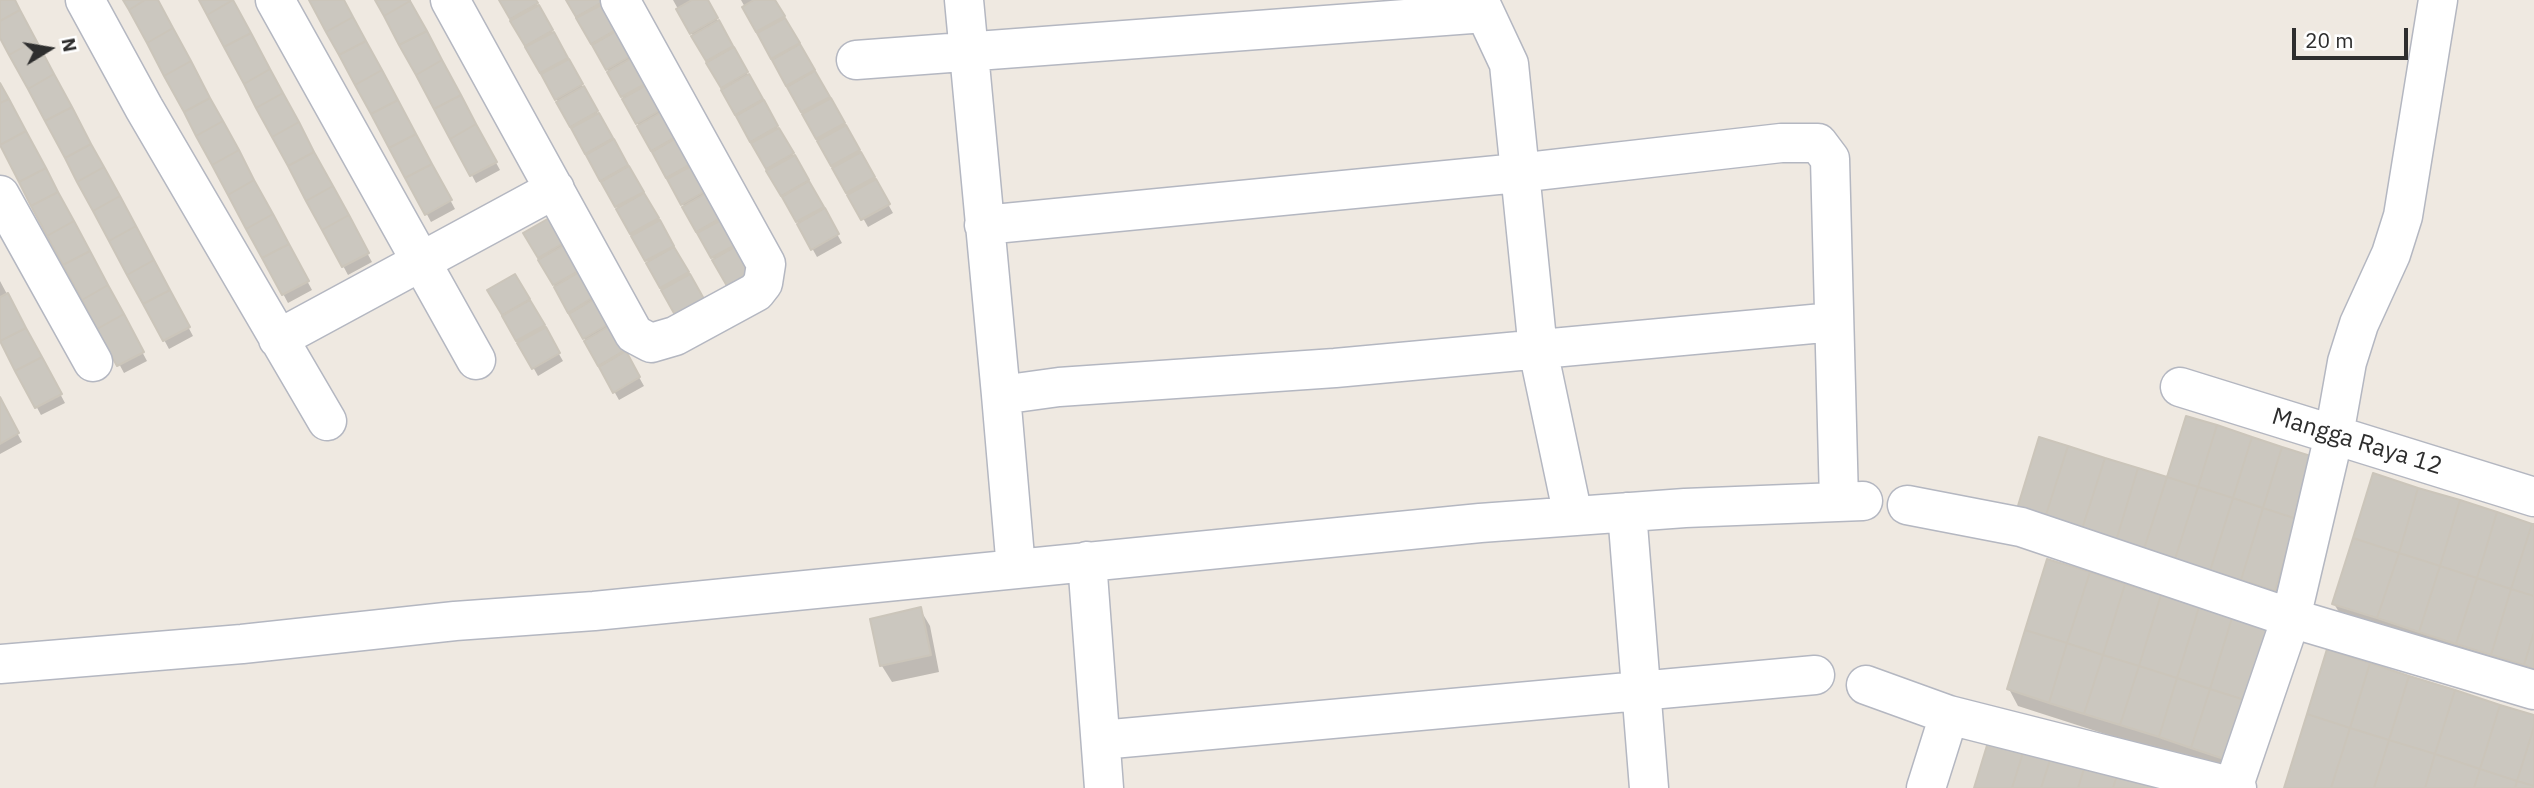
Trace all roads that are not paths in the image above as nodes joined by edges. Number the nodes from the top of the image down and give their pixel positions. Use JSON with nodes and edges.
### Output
{"nodes":[{"id":1,"x":85,"y":0,"type":"edge"},
{"id":2,"x":275,"y":0,"type":"edge"},
{"id":3,"x":450,"y":0,"type":"edge"},
{"id":4,"x":620,"y":0,"type":"edge"},
{"id":5,"x":964,"y":0,"type":"edge"},
{"id":6,"x":2438,"y":0,"type":"edge"},
{"id":7,"x":1482,"y":7,"type":"edge"},
{"id":8,"x":969,"y":51,"type":"junction"},
{"id":9,"x":856,"y":60,"type":"dead end"},
{"id":10,"x":1518,"y":173,"type":"junction"},
{"id":11,"x":555,"y":190,"type":"junction"},
{"id":12,"x":0,"y":195,"type":"edge"},
{"id":13,"x":984,"y":225,"type":"junction"},
{"id":14,"x":422,"y":260,"type":"junction"},
{"id":15,"x":1834,"y":322,"type":"junction"},
{"id":16,"x":278,"y":339,"type":"junction"},
{"id":17,"x":1538,"y":350,"type":"junction"},
{"id":18,"x":476,"y":360,"type":"dead end"},
{"id":19,"x":93,"y":362,"type":"dead end"},
{"id":20,"x":2180,"y":387,"type":"dead end"},
{"id":21,"x":1001,"y":395,"type":"junction"},
{"id":22,"x":327,"y":421,"type":"dead end"},
{"id":23,"x":2334,"y":435,"type":"junction"},
{"id":24,"x":2534,"y":496,"type":"edge"},
{"id":25,"x":1907,"y":505,"type":"dead end"},
{"id":26,"x":1627,"y":512,"type":"junction"},
{"id":27,"x":1573,"y":516,"type":"junction"},
{"id":28,"x":1087,"y":561,"type":"junction"},
{"id":29,"x":1016,"y":569,"type":"junction"},
{"id":30,"x":2291,"y":618,"type":"junction"},
{"id":31,"x":0,"y":664,"type":"edge"},
{"id":32,"x":1815,"y":676,"type":"dead end"},
{"id":33,"x":1866,"y":685,"type":"dead end"},
{"id":34,"x":2534,"y":690,"type":"edge"},
{"id":35,"x":1643,"y":692,"type":"junction"},
{"id":36,"x":1949,"y":715,"type":"junction"},
{"id":37,"x":1101,"y":740,"type":"junction"},
{"id":38,"x":1104,"y":788,"type":"edge"},
{"id":39,"x":1649,"y":788,"type":"edge"},
{"id":40,"x":1926,"y":788,"type":"edge"},
{"id":41,"x":2234,"y":788,"type":"edge"}],
"edges":[{"from":1,"to":16,"type":"street"},
{"from":2,"to":14,"type":"street"},
{"from":3,"to":11,"type":"street"},
{"from":4,"to":11,"type":"street"},
{"from":5,"to":8,"type":"street"},
{"from":6,"to":23,"type":"street"},
{"from":7,"to":8,"type":"street"},
{"from":7,"to":10,"type":"street"},
{"from":8,"to":9,"type":"street"},
{"from":8,"to":13,"type":"street"},
{"from":10,"to":13,"type":"street"},
{"from":10,"to":15,"type":"street"},
{"from":10,"to":17,"type":"street"},
{"from":11,"to":14,"type":"street"},
{"from":12,"to":19,"type":"street"},
{"from":13,"to":21,"type":"street"},
{"from":14,"to":16,"type":"street"},
{"from":14,"to":18,"type":"street"},
{"from":15,"to":17,"type":"street"},
{"from":15,"to":26,"type":"street"},
{"from":16,"to":22,"type":"street"},
{"from":17,"to":21,"type":"street"},
{"from":17,"to":27,"type":"street"},
{"from":20,"to":23,"type":"street","name":"Mangga Raya 12"},
{"from":21,"to":29,"type":"street"},
{"from":23,"to":24,"type":"street","name":"Mangga Raya 12"},
{"from":23,"to":30,"type":"street"},
{"from":25,"to":30,"type":"street"},
{"from":26,"to":27,"type":"street"},
{"from":26,"to":35,"type":"street"},
{"from":27,"to":28,"type":"street"},
{"from":28,"to":29,"type":"street"},
{"from":28,"to":37,"type":"street"},
{"from":29,"to":31,"type":"street"},
{"from":30,"to":34,"type":"street"},
{"from":30,"to":41,"type":"street"},
{"from":32,"to":35,"type":"street"},
{"from":33,"to":36,"type":"street"},
{"from":35,"to":37,"type":"street"},
{"from":35,"to":39,"type":"street"},
{"from":36,"to":40,"type":"street"},
{"from":36,"to":41,"type":"street"},
{"from":37,"to":38,"type":"street"}]}
